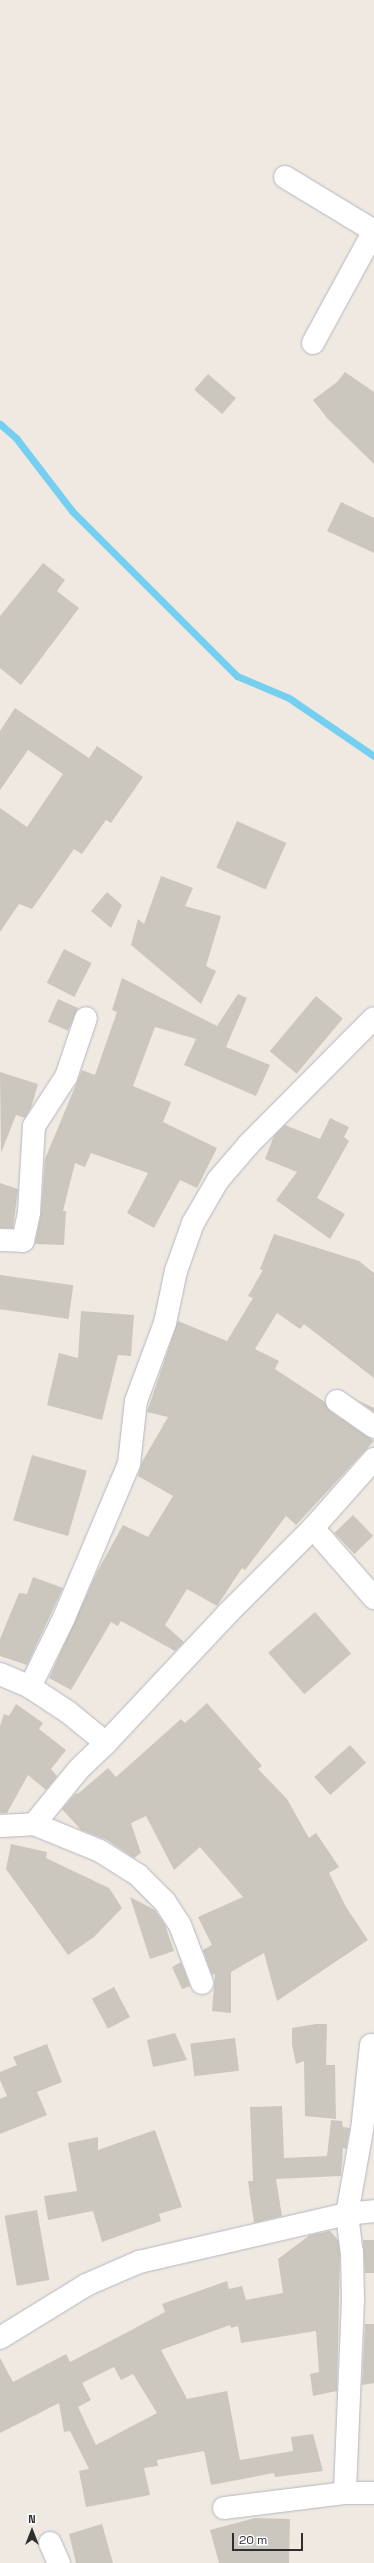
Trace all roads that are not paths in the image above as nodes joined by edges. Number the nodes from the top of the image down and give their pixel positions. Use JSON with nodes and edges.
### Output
{"nodes":[{"id":1,"x":285,"y":177,"type":"dead end"},
{"id":2,"x":374,"y":231,"type":"edge"},
{"id":3,"x":313,"y":343,"type":"dead end"},
{"id":4,"x":86,"y":1018,"type":"dead end"},
{"id":5,"x":374,"y":1018,"type":"edge"},
{"id":6,"x":0,"y":1240,"type":"edge"},
{"id":7,"x":337,"y":1401,"type":"dead end"},
{"id":8,"x":374,"y":1427,"type":"edge"},
{"id":9,"x":374,"y":1459,"type":"edge"},
{"id":10,"x":312,"y":1528,"type":"junction"},
{"id":11,"x":374,"y":1598,"type":"edge"},
{"id":12,"x":0,"y":1674,"type":"edge"},
{"id":13,"x":30,"y":1687,"type":"junction"},
{"id":14,"x":106,"y":1743,"type":"junction"},
{"id":15,"x":34,"y":1824,"type":"junction"},
{"id":16,"x":0,"y":1826,"type":"edge"},
{"id":17,"x":202,"y":1983,"type":"dead end"},
{"id":18,"x":371,"y":2046,"type":"dead end"},
{"id":19,"x":374,"y":2212,"type":"edge"},
{"id":20,"x":346,"y":2214,"type":"junction"},
{"id":21,"x":0,"y":2338,"type":"edge"},
{"id":22,"x":345,"y":2493,"type":"junction"},
{"id":23,"x":374,"y":2493,"type":"edge"},
{"id":24,"x":224,"y":2508,"type":"dead end"},
{"id":25,"x":50,"y":2543,"type":"dead end"},
{"id":26,"x":58,"y":2563,"type":"edge"}],
"edges":[{"from":1,"to":2,"type":"street"},
{"from":2,"to":3,"type":"street"},
{"from":4,"to":6,"type":"street"},
{"from":5,"to":13,"type":"street"},
{"from":7,"to":8,"type":"street"},
{"from":9,"to":10,"type":"street"},
{"from":10,"to":11,"type":"street"},
{"from":10,"to":14,"type":"street"},
{"from":12,"to":13,"type":"street"},
{"from":13,"to":14,"type":"street"},
{"from":14,"to":15,"type":"street"},
{"from":15,"to":16,"type":"street"},
{"from":15,"to":17,"type":"street"},
{"from":18,"to":20,"type":"street"},
{"from":19,"to":20,"type":"street"},
{"from":20,"to":21,"type":"street"},
{"from":20,"to":22,"type":"street"},
{"from":22,"to":23,"type":"street"},
{"from":22,"to":24,"type":"street"},
{"from":25,"to":26,"type":"street"}]}
